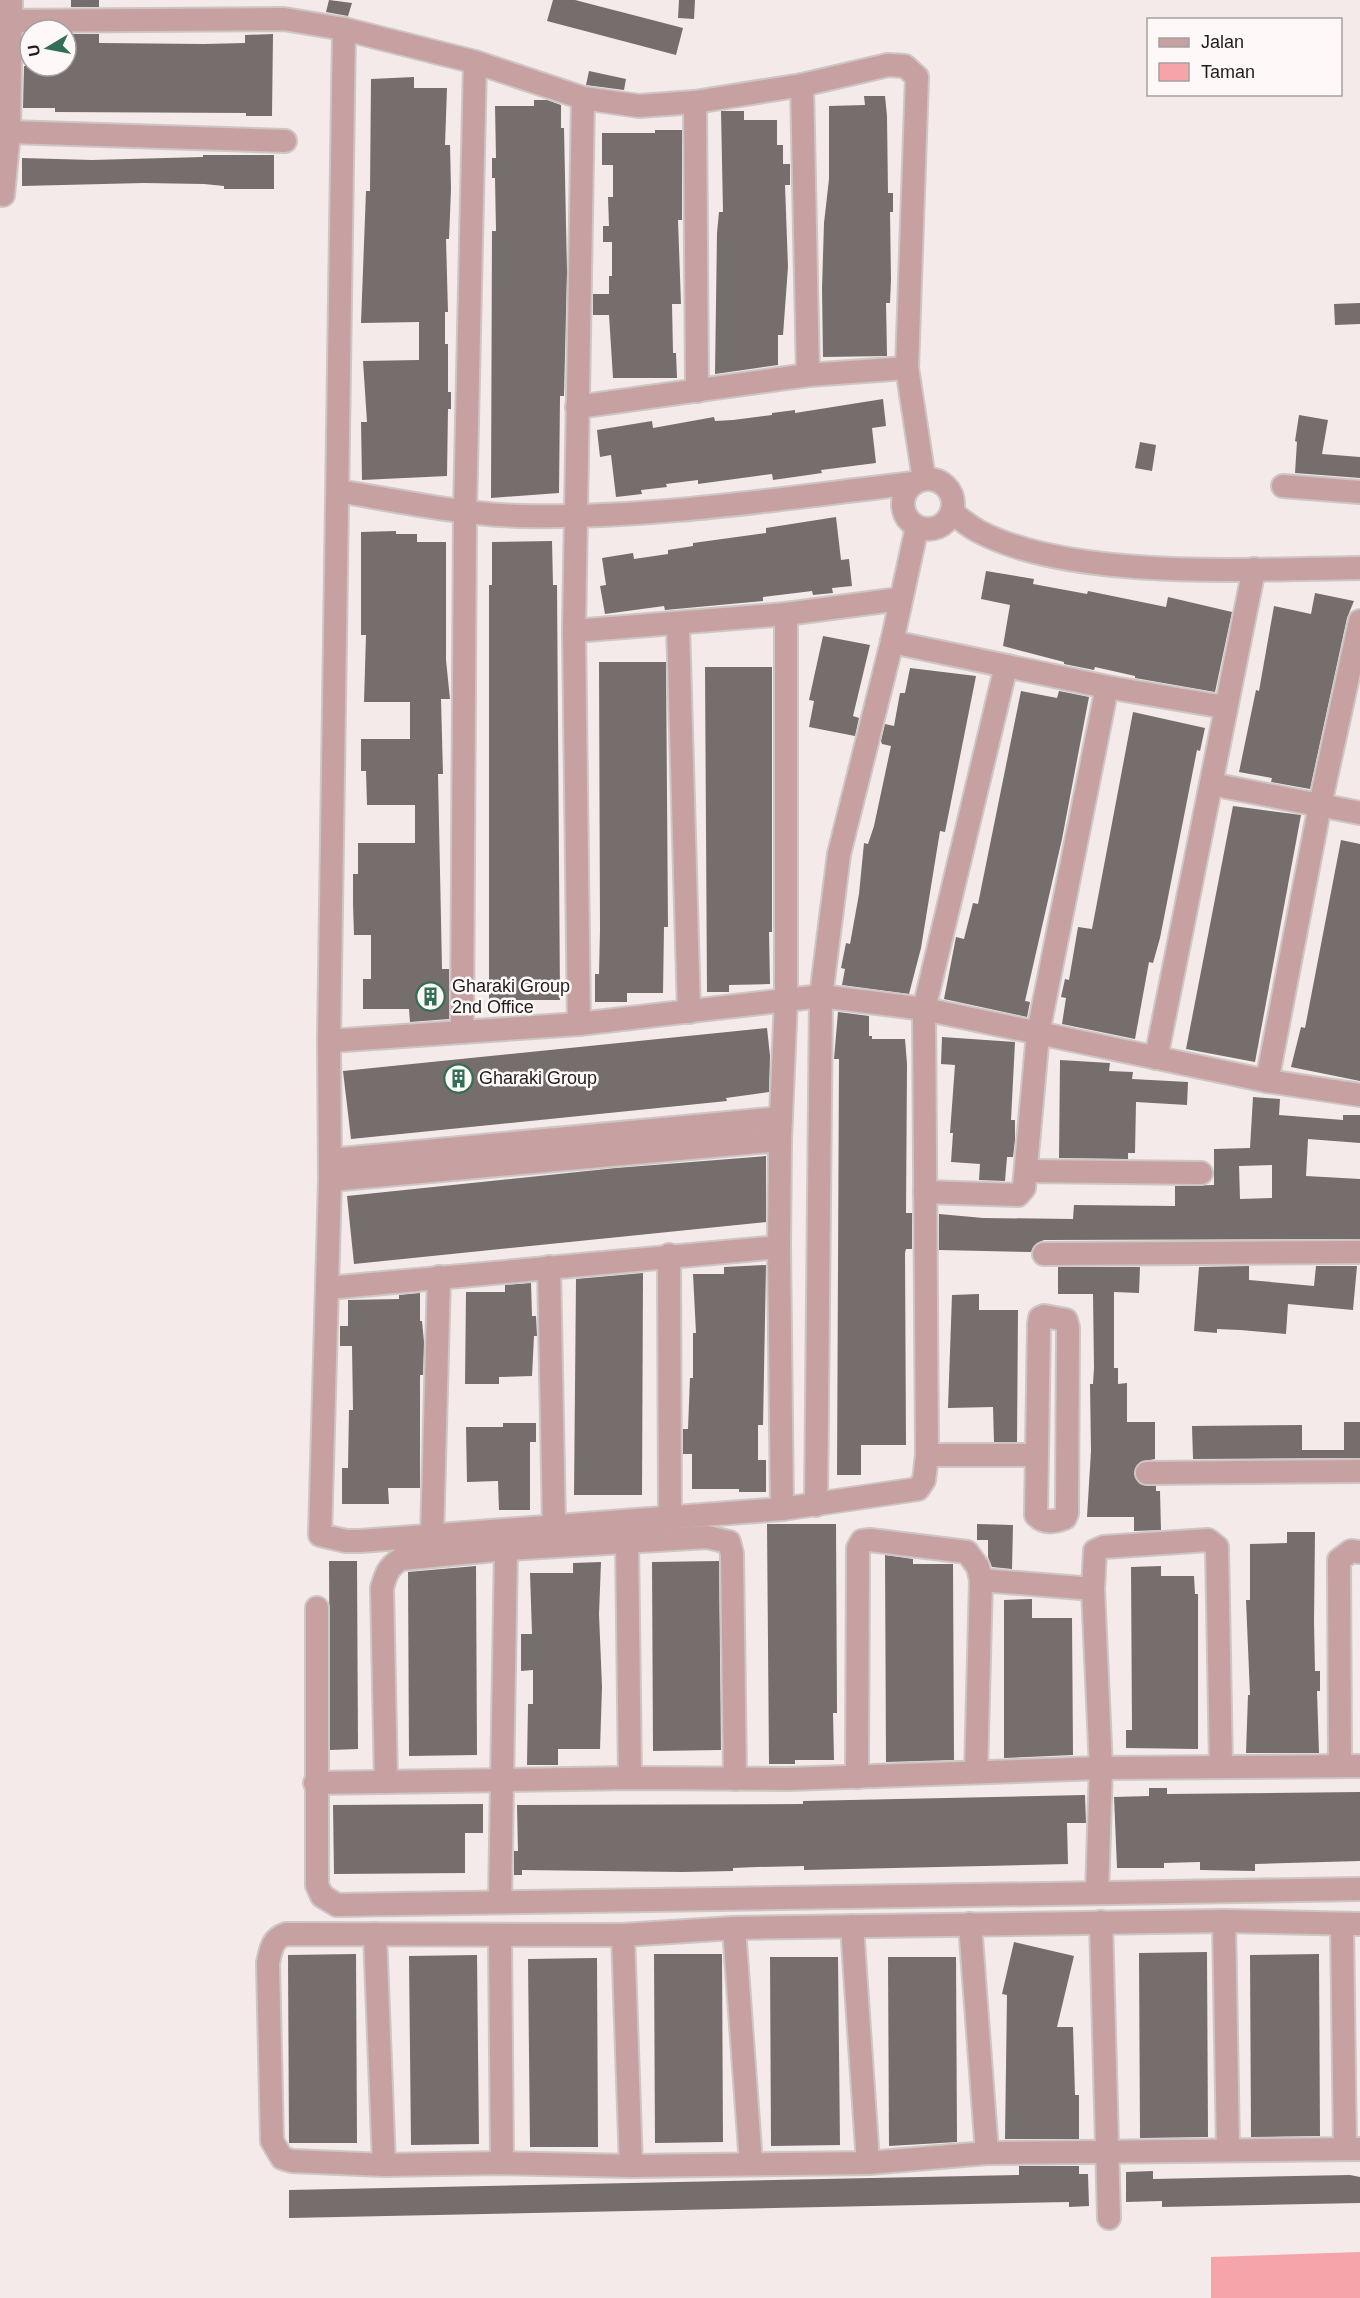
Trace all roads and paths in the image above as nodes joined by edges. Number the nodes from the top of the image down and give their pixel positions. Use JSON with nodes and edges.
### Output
{"nodes":[{"id":1,"x":116,"y":10,"type":"edge"},
{"id":2,"x":226,"y":10,"type":"edge"},
{"id":3,"x":286,"y":10,"type":"edge"},
{"id":4,"x":7,"y":14,"type":"edge"},
{"id":5,"x":344,"y":29,"type":"junction"},
{"id":6,"x":475,"y":62,"type":"junction"},
{"id":7,"x":802,"y":85,"type":"junction"},
{"id":8,"x":582,"y":98,"type":"junction"},
{"id":9,"x":695,"y":102,"type":"junction"},
{"id":10,"x":9,"y":132,"type":"junction"},
{"id":11,"x":285,"y":141,"type":"dead end"},
{"id":12,"x":3,"y":195,"type":"dead end"},
{"id":13,"x":907,"y":368,"type":"junction"},
{"id":14,"x":808,"y":375,"type":"junction"},
{"id":15,"x":697,"y":391,"type":"junction"},
{"id":16,"x":577,"y":407,"type":"junction"},
{"id":17,"x":919,"y":481,"type":"junction"},
{"id":18,"x":1283,"y":486,"type":"dead end"},
{"id":19,"x":339,"y":491,"type":"junction"},
{"id":20,"x":1360,"y":492,"type":"edge"},
{"id":21,"x":465,"y":512,"type":"junction"},
{"id":22,"x":952,"y":512,"type":"junction"},
{"id":23,"x":577,"y":517,"type":"junction"},
{"id":24,"x":917,"y":527,"type":"junction"},
{"id":25,"x":1360,"y":568,"type":"edge"},
{"id":26,"x":1254,"y":569,"type":"junction"},
{"id":27,"x":900,"y":599,"type":"junction"},
{"id":28,"x":786,"y":614,"type":"junction"},
{"id":29,"x":1360,"y":621,"type":"edge"},
{"id":30,"x":678,"y":625,"type":"junction"},
{"id":31,"x":574,"y":631,"type":"junction"},
{"id":32,"x":892,"y":642,"type":"junction"},
{"id":33,"x":1006,"y":666,"type":"junction"},
{"id":34,"x":1107,"y":687,"type":"junction"},
{"id":35,"x":1224,"y":707,"type":"junction"},
{"id":36,"x":1212,"y":784,"type":"junction"},
{"id":37,"x":1320,"y":805,"type":"junction"},
{"id":38,"x":1360,"y":813,"type":"edge"},
{"id":39,"x":821,"y":996,"type":"junction"},
{"id":40,"x":786,"y":999,"type":"junction"},
{"id":41,"x":924,"y":1009,"type":"junction"},
{"id":42,"x":689,"y":1012,"type":"junction"},
{"id":43,"x":579,"y":1024,"type":"junction"},
{"id":44,"x":462,"y":1032,"type":"junction"},
{"id":45,"x":1038,"y":1034,"type":"junction"},
{"id":46,"x":329,"y":1041,"type":"junction"},
{"id":47,"x":1156,"y":1058,"type":"junction"},
{"id":48,"x":1267,"y":1081,"type":"junction"},
{"id":49,"x":1360,"y":1095,"type":"edge"},
{"id":50,"x":780,"y":1129,"type":"junction"},
{"id":51,"x":330,"y":1170,"type":"junction"},
{"id":52,"x":1028,"y":1171,"type":"junction"},
{"id":53,"x":1201,"y":1173,"type":"dead end"},
{"id":54,"x":925,"y":1192,"type":"junction"},
{"id":55,"x":779,"y":1246,"type":"junction"},
{"id":56,"x":1360,"y":1252,"type":"edge"},
{"id":57,"x":1044,"y":1254,"type":"dead end"},
{"id":58,"x":669,"y":1255,"type":"junction"},
{"id":59,"x":549,"y":1267,"type":"junction"},
{"id":60,"x":439,"y":1277,"type":"junction"},
{"id":61,"x":328,"y":1288,"type":"junction"},
{"id":62,"x":927,"y":1455,"type":"junction"},
{"id":63,"x":1036,"y":1455,"type":"junction"},
{"id":64,"x":1360,"y":1471,"type":"edge"},
{"id":65,"x":1147,"y":1473,"type":"dead end"},
{"id":66,"x":816,"y":1505,"type":"junction"},
{"id":67,"x":782,"y":1509,"type":"junction"},
{"id":68,"x":670,"y":1517,"type":"junction"},
{"id":69,"x":554,"y":1525,"type":"junction"},
{"id":70,"x":432,"y":1536,"type":"junction"},
{"id":71,"x":627,"y":1541,"type":"junction"},
{"id":72,"x":506,"y":1549,"type":"junction"},
{"id":73,"x":1360,"y":1552,"type":"edge"},
{"id":74,"x":981,"y":1580,"type":"junction"},
{"id":75,"x":1093,"y":1589,"type":"junction"},
{"id":76,"x":317,"y":1608,"type":"dead end"},
{"id":77,"x":1221,"y":1766,"type":"junction"},
{"id":78,"x":1350,"y":1766,"type":"edge"},
{"id":79,"x":1101,"y":1768,"type":"junction"},
{"id":80,"x":976,"y":1772,"type":"junction"},
{"id":81,"x":630,"y":1778,"type":"junction"},
{"id":82,"x":857,"y":1778,"type":"junction"},
{"id":83,"x":735,"y":1779,"type":"junction"},
{"id":84,"x":501,"y":1781,"type":"junction"},
{"id":85,"x":386,"y":1782,"type":"junction"},
{"id":86,"x":315,"y":1783,"type":"junction"},
{"id":87,"x":1360,"y":1889,"type":"edge"},
{"id":88,"x":1034,"y":1893,"type":"junction"},
{"id":89,"x":1097,"y":1893,"type":"junction"},
{"id":90,"x":500,"y":1901,"type":"junction"},
{"id":91,"x":568,"y":1901,"type":"junction"},
{"id":92,"x":448,"y":1903,"type":"junction"},
{"id":93,"x":1224,"y":1921,"type":"junction"},
{"id":94,"x":1101,"y":1922,"type":"junction"},
{"id":95,"x":970,"y":1924,"type":"junction"},
{"id":96,"x":1037,"y":1924,"type":"junction"},
{"id":97,"x":1351,"y":1924,"type":"edge"},
{"id":98,"x":852,"y":1926,"type":"junction"},
{"id":99,"x":734,"y":1928,"type":"junction"},
{"id":100,"x":375,"y":1934,"type":"junction"},
{"id":101,"x":449,"y":1934,"type":"junction"},
{"id":102,"x":569,"y":1935,"type":"junction"},
{"id":103,"x":623,"y":1935,"type":"junction"},
{"id":104,"x":500,"y":1936,"type":"junction"},
{"id":105,"x":1228,"y":2149,"type":"junction"},
{"id":106,"x":1353,"y":2149,"type":"edge"},
{"id":107,"x":1108,"y":2151,"type":"junction"},
{"id":108,"x":987,"y":2153,"type":"junction"},
{"id":109,"x":502,"y":2163,"type":"junction"},
{"id":110,"x":868,"y":2163,"type":"junction"},
{"id":111,"x":751,"y":2164,"type":"junction"},
{"id":112,"x":384,"y":2165,"type":"junction"},
{"id":113,"x":631,"y":2166,"type":"junction"},
{"id":114,"x":1109,"y":2218,"type":"dead end"}],
"edges":[{"from":1,"to":2,"type":"street"},
{"from":1,"to":4,"type":"street"},
{"from":2,"to":3,"type":"street"},
{"from":3,"to":5,"type":"street"},
{"from":4,"to":10,"type":"street"},
{"from":5,"to":6,"type":"street"},
{"from":5,"to":19,"type":"street"},
{"from":6,"to":8,"type":"street"},
{"from":6,"to":21,"type":"street"},
{"from":7,"to":9,"type":"street"},
{"from":7,"to":13,"type":"street"},
{"from":7,"to":14,"type":"street"},
{"from":8,"to":9,"type":"street"},
{"from":8,"to":16,"type":"street"},
{"from":9,"to":15,"type":"street"},
{"from":10,"to":11,"type":"street"},
{"from":10,"to":12,"type":"street"},
{"from":13,"to":14,"type":"street"},
{"from":13,"to":17,"type":"street"},
{"from":14,"to":15,"type":"street"},
{"from":15,"to":16,"type":"street"},
{"from":16,"to":23,"type":"street"},
{"from":17,"to":22,"type":"street"},
{"from":17,"to":23,"type":"street"},
{"from":17,"to":24,"type":"street"},
{"from":18,"to":20,"type":"street"},
{"from":19,"to":21,"type":"street"},
{"from":19,"to":46,"type":"street"},
{"from":21,"to":23,"type":"street"},
{"from":21,"to":44,"type":"street"},
{"from":22,"to":24,"type":"street"},
{"from":22,"to":26,"type":"street"},
{"from":23,"to":31,"type":"street"},
{"from":24,"to":27,"type":"street"},
{"from":25,"to":26,"type":"street"},
{"from":26,"to":35,"type":"street"},
{"from":27,"to":28,"type":"street"},
{"from":27,"to":32,"type":"street"},
{"from":28,"to":30,"type":"street"},
{"from":28,"to":40,"type":"street"},
{"from":29,"to":37,"type":"street"},
{"from":30,"to":31,"type":"street"},
{"from":30,"to":42,"type":"street"},
{"from":31,"to":43,"type":"street"},
{"from":32,"to":33,"type":"street"},
{"from":32,"to":39,"type":"street"},
{"from":33,"to":34,"type":"street"},
{"from":33,"to":41,"type":"street"},
{"from":34,"to":35,"type":"street"},
{"from":34,"to":45,"type":"street"},
{"from":35,"to":36,"type":"street"},
{"from":36,"to":37,"type":"street"},
{"from":36,"to":47,"type":"street"},
{"from":37,"to":38,"type":"street"},
{"from":37,"to":48,"type":"street"},
{"from":39,"to":40,"type":"street"},
{"from":39,"to":41,"type":"street"},
{"from":39,"to":66,"type":"street"},
{"from":40,"to":42,"type":"street"},
{"from":40,"to":50,"type":"street"},
{"from":41,"to":45,"type":"street"},
{"from":41,"to":54,"type":"street"},
{"from":42,"to":43,"type":"street"},
{"from":43,"to":44,"type":"street"},
{"from":44,"to":46,"type":"street"},
{"from":45,"to":47,"type":"street"},
{"from":45,"to":52,"type":"street"},
{"from":46,"to":51,"type":"street"},
{"from":47,"to":48,"type":"street"},
{"from":48,"to":49,"type":"street"},
{"from":50,"to":51,"type":"street"},
{"from":50,"to":55,"type":"street"},
{"from":51,"to":61,"type":"street"},
{"from":52,"to":53,"type":"street"},
{"from":52,"to":54,"type":"street"},
{"from":54,"to":62,"type":"street"},
{"from":55,"to":58,"type":"street"},
{"from":55,"to":67,"type":"street"},
{"from":56,"to":57,"type":"street"},
{"from":58,"to":59,"type":"street"},
{"from":58,"to":68,"type":"street"},
{"from":59,"to":60,"type":"street"},
{"from":59,"to":69,"type":"street"},
{"from":60,"to":61,"type":"street"},
{"from":60,"to":70,"type":"street"},
{"from":61,"to":70,"type":"street"},
{"from":62,"to":63,"type":"street"},
{"from":62,"to":66,"type":"street"},
{"from":63,"to":63,"type":"street"},
{"from":64,"to":65,"type":"street"},
{"from":66,"to":67,"type":"street"},
{"from":67,"to":68,"type":"street"},
{"from":68,"to":69,"type":"street"},
{"from":69,"to":70,"type":"street"},
{"from":71,"to":72,"type":"street"},
{"from":71,"to":81,"type":"street"},
{"from":71,"to":83,"type":"street"},
{"from":72,"to":84,"type":"street"},
{"from":72,"to":85,"type":"street"},
{"from":73,"to":78,"type":"street"},
{"from":74,"to":75,"type":"street"},
{"from":74,"to":80,"type":"street"},
{"from":74,"to":82,"type":"street"},
{"from":75,"to":77,"type":"street"},
{"from":75,"to":79,"type":"street"},
{"from":76,"to":86,"type":"street"},
{"from":77,"to":78,"type":"street"},
{"from":77,"to":79,"type":"street"},
{"from":79,"to":80,"type":"street"},
{"from":79,"to":89,"type":"street"},
{"from":80,"to":82,"type":"street"},
{"from":81,"to":83,"type":"street"},
{"from":81,"to":84,"type":"street"},
{"from":82,"to":83,"type":"street"},
{"from":84,"to":85,"type":"street"},
{"from":84,"to":90,"type":"street"},
{"from":85,"to":86,"type":"street"},
{"from":86,"to":92,"type":"street"},
{"from":87,"to":89,"type":"street"},
{"from":88,"to":89,"type":"street"},
{"from":88,"to":91,"type":"street"},
{"from":88,"to":96,"type":"street"},
{"from":90,"to":91,"type":"street"},
{"from":90,"to":92,"type":"street"},
{"from":91,"to":102,"type":"street"},
{"from":92,"to":101,"type":"street"},
{"from":93,"to":94,"type":"street"},
{"from":93,"to":97,"type":"street"},
{"from":93,"to":105,"type":"street"},
{"from":94,"to":96,"type":"street"},
{"from":94,"to":107,"type":"street"},
{"from":95,"to":96,"type":"street"},
{"from":95,"to":98,"type":"street"},
{"from":95,"to":108,"type":"street"},
{"from":97,"to":106,"type":"street"},
{"from":98,"to":99,"type":"street"},
{"from":98,"to":110,"type":"street"},
{"from":99,"to":103,"type":"street"},
{"from":99,"to":111,"type":"street"},
{"from":100,"to":101,"type":"street"},
{"from":100,"to":112,"type":"street"},
{"from":100,"to":112,"type":"street"},
{"from":101,"to":104,"type":"street"},
{"from":102,"to":103,"type":"street"},
{"from":102,"to":104,"type":"street"},
{"from":103,"to":113,"type":"street"},
{"from":104,"to":109,"type":"street"},
{"from":105,"to":106,"type":"street"},
{"from":105,"to":107,"type":"street"},
{"from":107,"to":108,"type":"street"},
{"from":107,"to":114,"type":"street"},
{"from":108,"to":110,"type":"street"},
{"from":109,"to":112,"type":"street"},
{"from":109,"to":113,"type":"street"},
{"from":110,"to":111,"type":"street"},
{"from":111,"to":113,"type":"street"}]}
